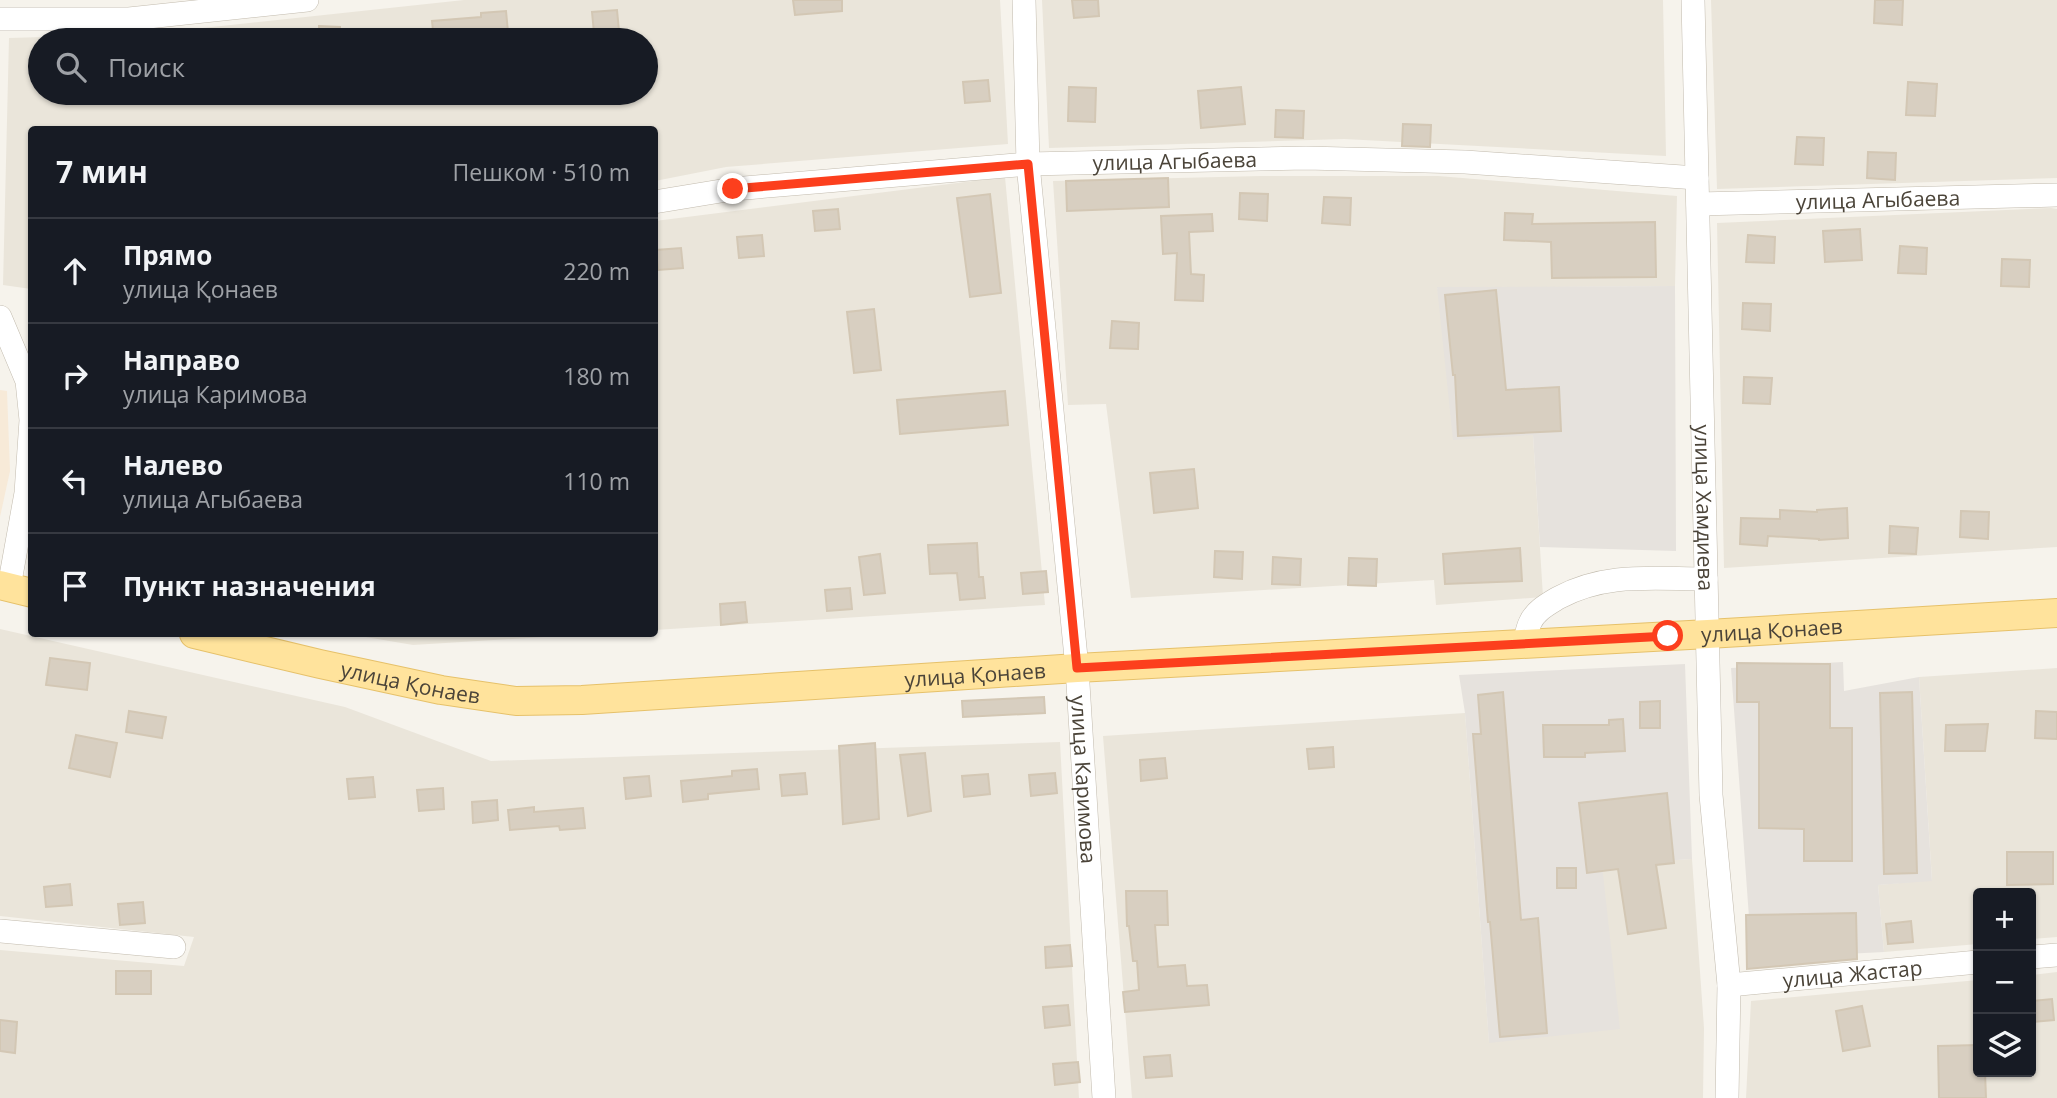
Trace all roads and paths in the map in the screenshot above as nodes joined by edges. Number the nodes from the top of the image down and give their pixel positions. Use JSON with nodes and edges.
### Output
{"nodes":[{"id":1,"x":307,"y":0,"type":"edge"},
{"id":2,"x":1024,"y":0,"type":"edge"},
{"id":3,"x":1693,"y":0,"type":"edge"},
{"id":4,"x":0,"y":19,"type":"edge"},
{"id":5,"x":1028,"y":164,"type":"junction"},
{"id":6,"x":1697,"y":178,"type":"junction"},
{"id":7,"x":2057,"y":195,"type":"edge"},
{"id":8,"x":658,"y":201,"type":"edge"},
{"id":9,"x":1698,"y":205,"type":"junction"},
{"id":10,"x":0,"y":317,"type":"edge"},
{"id":11,"x":28,"y":391,"type":"edge"},
{"id":12,"x":28,"y":464,"type":"edge"},
{"id":13,"x":1706,"y":579,"type":"junction"},
{"id":14,"x":13,"y":588,"type":"edge"},
{"id":15,"x":2057,"y":613,"type":"edge"},
{"id":16,"x":1708,"y":634,"type":"junction"},
{"id":17,"x":207,"y":637,"type":"edge"},
{"id":18,"x":1524,"y":644,"type":"junction"},
{"id":19,"x":1077,"y":668,"type":"junction"},
{"id":20,"x":0,"y":931,"type":"edge"},
{"id":21,"x":174,"y":947,"type":"dead end"},
{"id":22,"x":2057,"y":955,"type":"edge"},
{"id":23,"x":2036,"y":957,"type":"edge"},
{"id":24,"x":1973,"y":962,"type":"edge"},
{"id":25,"x":1729,"y":985,"type":"junction"},
{"id":26,"x":1104,"y":1098,"type":"edge"},
{"id":27,"x":1727,"y":1098,"type":"edge"}],
"edges":[{"from":1,"to":4,"type":"street"},
{"from":2,"to":5,"type":"street","name":"улица Каримова"},
{"from":3,"to":6,"type":"street","name":"улица Хамдиева"},
{"from":5,"to":6,"type":"street","name":"улица Агыбаева"},
{"from":5,"to":8,"type":"street","name":"улица Агыбаева"},
{"from":5,"to":19,"type":"street","name":"улица Каримова"},
{"from":6,"to":9,"type":"street","name":"улица Хамдиева"},
{"from":7,"to":9,"type":"street","name":"улица Агыбаева"},
{"from":9,"to":13,"type":"street","name":"улица Хамдиева"},
{"from":10,"to":11,"type":"street"},
{"from":12,"to":14,"type":"street"},
{"from":13,"to":16,"type":"street","name":"улица Хамдиева"},
{"from":13,"to":18,"type":"street"},
{"from":15,"to":16,"type":"main road","name":"улица Қонаев"},
{"from":16,"to":18,"type":"main road","name":"улица Қонаев"},
{"from":16,"to":25,"type":"street","name":"улица Хамдиева"},
{"from":17,"to":19,"type":"main road","name":"улица Қонаев"},
{"from":18,"to":19,"type":"main road","name":"улица Қонаев"},
{"from":19,"to":26,"type":"street","name":"улица Каримова"},
{"from":20,"to":21,"type":"street"},
{"from":22,"to":23,"type":"street"},
{"from":24,"to":25,"type":"street","name":"улица Жастар"},
{"from":25,"to":27,"type":"street","name":"улица Хамдиева"}]}
